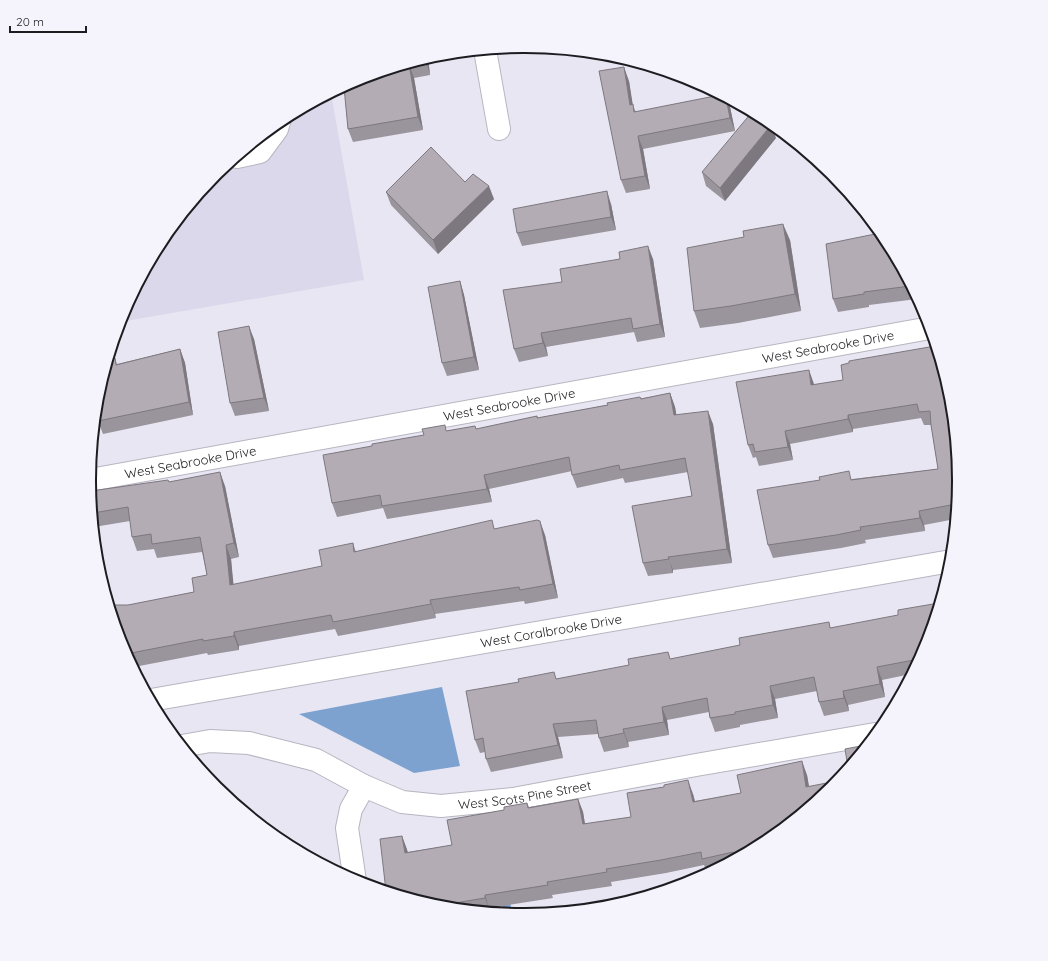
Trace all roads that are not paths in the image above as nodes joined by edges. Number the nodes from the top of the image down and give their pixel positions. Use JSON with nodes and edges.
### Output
{"nodes":[{"id":1,"x":486,"y":55,"type":"edge"},
{"id":2,"x":499,"y":129,"type":"dead end"},
{"id":3,"x":273,"y":135,"type":"edge"},
{"id":4,"x":247,"y":155,"type":"edge"},
{"id":5,"x":924,"y":329,"type":"edge"},
{"id":6,"x":96,"y":479,"type":"edge"},
{"id":7,"x":943,"y":562,"type":"edge"},
{"id":8,"x":157,"y":699,"type":"edge"},
{"id":9,"x":867,"y":735,"type":"edge"},
{"id":10,"x":188,"y":745,"type":"edge"},
{"id":11,"x":364,"y":786,"type":"junction"},
{"id":12,"x":354,"y":872,"type":"edge"}],
"edges":[{"from":1,"to":2,"type":"street"},
{"from":3,"to":4,"type":"street"},
{"from":5,"to":6,"type":"street","name":"West Seabrooke Drive"},
{"from":7,"to":8,"type":"street","name":"West Coralbrooke Drive"},
{"from":9,"to":11,"type":"street","name":"West Scots Pine Street"},
{"from":10,"to":11,"type":"street","name":"West Scots Pine Street"},
{"from":11,"to":12,"type":"street"}]}
